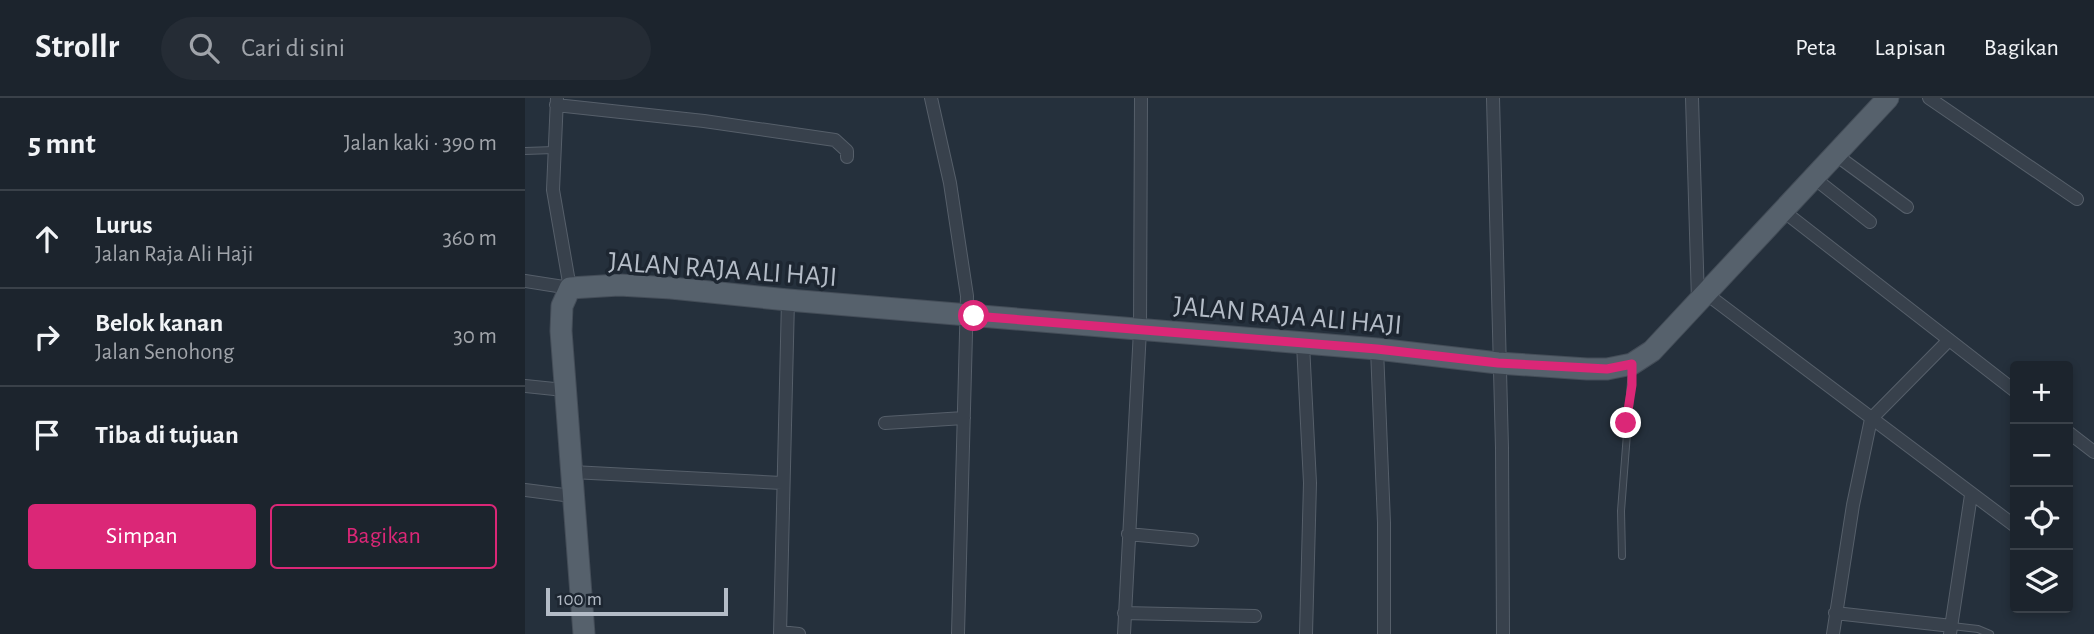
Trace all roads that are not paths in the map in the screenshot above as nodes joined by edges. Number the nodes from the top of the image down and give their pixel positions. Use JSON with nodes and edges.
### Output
{"nodes":[{"id":1,"x":931,"y":98,"type":"edge"},
{"id":2,"x":1141,"y":98,"type":"edge"},
{"id":3,"x":1493,"y":98,"type":"edge"},
{"id":4,"x":1692,"y":98,"type":"edge"},
{"id":5,"x":1888,"y":98,"type":"edge"},
{"id":6,"x":1929,"y":98,"type":"edge"},
{"id":7,"x":557,"y":102,"type":"edge"},
{"id":8,"x":554,"y":150,"type":"junction"},
{"id":9,"x":525,"y":151,"type":"edge"},
{"id":10,"x":1836,"y":155,"type":"junction"},
{"id":11,"x":847,"y":157,"type":"dead end"},
{"id":12,"x":1814,"y":178,"type":"junction"},
{"id":13,"x":2077,"y":199,"type":"dead end"},
{"id":14,"x":1907,"y":207,"type":"dead end"},
{"id":15,"x":1782,"y":210,"type":"junction"},
{"id":16,"x":1870,"y":222,"type":"dead end"},
{"id":17,"x":525,"y":281,"type":"edge"},
{"id":18,"x":570,"y":288,"type":"junction"},
{"id":19,"x":1701,"y":297,"type":"junction"},
{"id":20,"x":788,"y":300,"type":"junction"},
{"id":21,"x":976,"y":316,"type":"junction"},
{"id":22,"x":1140,"y":330,"type":"junction"},
{"id":23,"x":1949,"y":340,"type":"junction"},
{"id":24,"x":1303,"y":344,"type":"junction"},
{"id":25,"x":1377,"y":349,"type":"junction"},
{"id":26,"x":1498,"y":363,"type":"junction"},
{"id":27,"x":1632,"y":364,"type":"junction"},
{"id":28,"x":525,"y":386,"type":"edge"},
{"id":29,"x":2010,"y":387,"type":"edge"},
{"id":30,"x":564,"y":390,"type":"junction"},
{"id":31,"x":964,"y":418,"type":"junction"},
{"id":32,"x":1871,"y":419,"type":"junction"},
{"id":33,"x":885,"y":423,"type":"dead end"},
{"id":34,"x":2073,"y":436,"type":"edge"},
{"id":35,"x":2094,"y":452,"type":"edge"},
{"id":36,"x":572,"y":472,"type":"junction"},
{"id":37,"x":782,"y":483,"type":"junction"},
{"id":38,"x":525,"y":490,"type":"edge"},
{"id":39,"x":1971,"y":495,"type":"junction"},
{"id":40,"x":572,"y":496,"type":"junction"},
{"id":41,"x":2010,"y":522,"type":"edge"},
{"id":42,"x":1128,"y":534,"type":"junction"},
{"id":43,"x":1192,"y":540,"type":"dead end"},
{"id":44,"x":1622,"y":556,"type":"dead end"},
{"id":45,"x":1125,"y":613,"type":"junction"},
{"id":46,"x":1835,"y":614,"type":"junction"},
{"id":47,"x":1255,"y":616,"type":"dead end"},
{"id":48,"x":1951,"y":630,"type":"edge"},
{"id":49,"x":780,"y":633,"type":"edge"},
{"id":50,"x":584,"y":634,"type":"edge"},
{"id":51,"x":799,"y":634,"type":"edge"},
{"id":52,"x":958,"y":634,"type":"edge"},
{"id":53,"x":1123,"y":634,"type":"edge"},
{"id":54,"x":1306,"y":634,"type":"edge"},
{"id":55,"x":1384,"y":634,"type":"edge"},
{"id":56,"x":1503,"y":634,"type":"edge"},
{"id":57,"x":1833,"y":634,"type":"edge"},
{"id":58,"x":1990,"y":634,"type":"edge"}],
"edges":[{"from":1,"to":21,"type":"street"},
{"from":2,"to":22,"type":"street"},
{"from":3,"to":26,"type":"street"},
{"from":4,"to":19,"type":"street"},
{"from":5,"to":10,"type":"main road","name":"JALAN RAJA ALI HAJI"},
{"from":6,"to":13,"type":"street"},
{"from":7,"to":8,"type":"street"},
{"from":7,"to":11,"type":"street"},
{"from":8,"to":9,"type":"lane"},
{"from":8,"to":18,"type":"street"},
{"from":10,"to":12,"type":"main road","name":"JALAN RAJA ALI HAJI"},
{"from":10,"to":14,"type":"street"},
{"from":12,"to":15,"type":"main road","name":"JALAN RAJA ALI HAJI"},
{"from":12,"to":16,"type":"street"},
{"from":15,"to":19,"type":"main road","name":"JALAN RAJA ALI HAJI"},
{"from":15,"to":23,"type":"street"},
{"from":17,"to":18,"type":"street"},
{"from":18,"to":20,"type":"main road","name":"JALAN RAJA ALI HAJI"},
{"from":18,"to":30,"type":"main road"},
{"from":19,"to":27,"type":"main road","name":"JALAN RAJA ALI HAJI"},
{"from":19,"to":32,"type":"street"},
{"from":20,"to":21,"type":"main road","name":"JALAN RAJA ALI HAJI"},
{"from":20,"to":37,"type":"street"},
{"from":21,"to":22,"type":"main road","name":"JALAN RAJA ALI HAJI"},
{"from":21,"to":31,"type":"street"},
{"from":22,"to":24,"type":"main road","name":"JALAN RAJA ALI HAJI"},
{"from":22,"to":42,"type":"street"},
{"from":23,"to":29,"type":"street"},
{"from":23,"to":32,"type":"street"},
{"from":24,"to":25,"type":"main road","name":"JALAN RAJA ALI HAJI"},
{"from":24,"to":54,"type":"street"},
{"from":25,"to":26,"type":"main road","name":"JALAN RAJA ALI HAJI"},
{"from":25,"to":55,"type":"street"},
{"from":26,"to":27,"type":"main road","name":"JALAN RAJA ALI HAJI"},
{"from":26,"to":56,"type":"street"},
{"from":27,"to":44,"type":"lane"},
{"from":28,"to":30,"type":"street"},
{"from":30,"to":36,"type":"main road"},
{"from":31,"to":33,"type":"street"},
{"from":31,"to":52,"type":"street"},
{"from":32,"to":39,"type":"street"},
{"from":32,"to":46,"type":"street"},
{"from":34,"to":35,"type":"street"},
{"from":36,"to":37,"type":"street"},
{"from":36,"to":40,"type":"main road"},
{"from":37,"to":49,"type":"street"},
{"from":38,"to":40,"type":"street"},
{"from":39,"to":41,"type":"street"},
{"from":39,"to":48,"type":"street"},
{"from":40,"to":50,"type":"main road"},
{"from":42,"to":43,"type":"street"},
{"from":42,"to":45,"type":"street"},
{"from":45,"to":47,"type":"street"},
{"from":45,"to":53,"type":"street"},
{"from":46,"to":48,"type":"street"},
{"from":46,"to":57,"type":"street"},
{"from":48,"to":58,"type":"lane"},
{"from":49,"to":51,"type":"street"}]}
